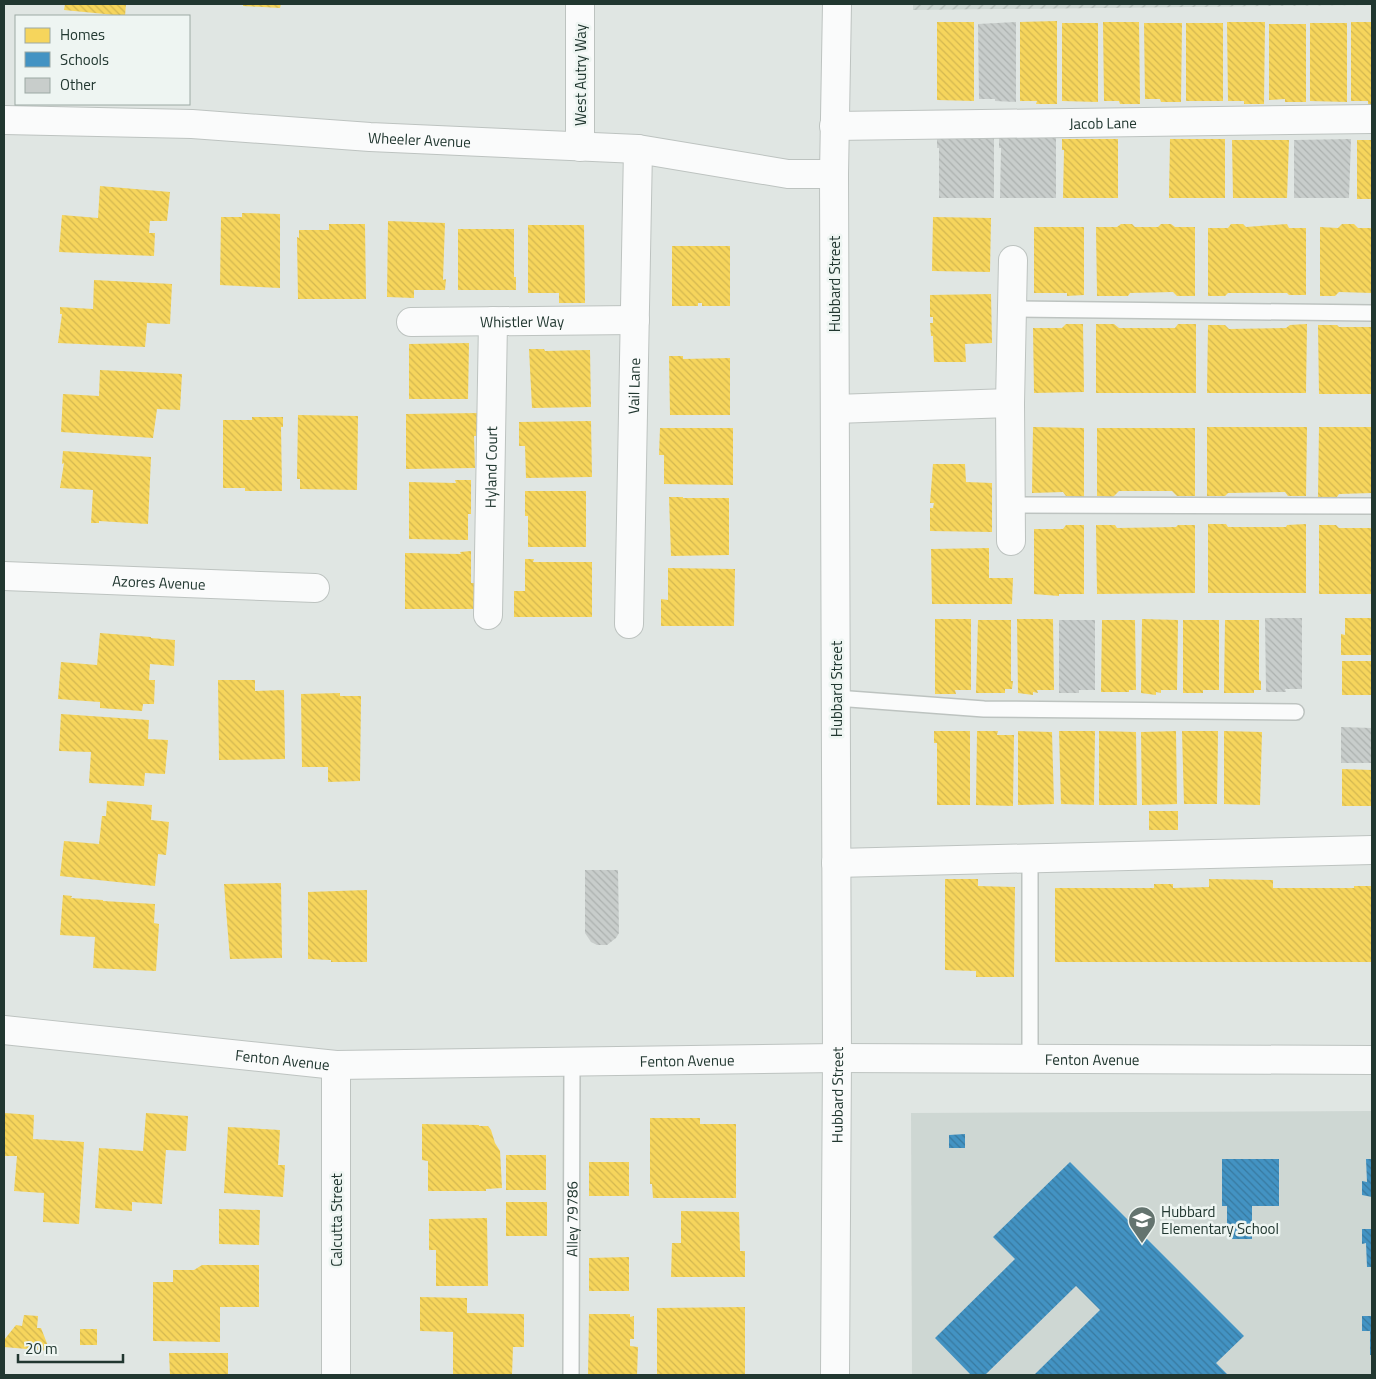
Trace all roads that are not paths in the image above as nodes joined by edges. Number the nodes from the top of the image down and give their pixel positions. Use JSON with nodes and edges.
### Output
{"nodes":[{"id":1,"x":580,"y":4,"type":"edge"},
{"id":2,"x":837,"y":4,"type":"edge"},
{"id":3,"x":1372,"y":119,"type":"edge"},
{"id":4,"x":4,"y":120,"type":"edge"},
{"id":5,"x":834,"y":126,"type":"junction"},
{"id":6,"x":580,"y":147,"type":"junction"},
{"id":7,"x":638,"y":149,"type":"junction"},
{"id":8,"x":834,"y":174,"type":"junction"},
{"id":9,"x":1013,"y":260,"type":"dead end"},
{"id":10,"x":1012,"y":309,"type":"junction"},
{"id":11,"x":1372,"y":313,"type":"edge"},
{"id":12,"x":635,"y":320,"type":"junction"},
{"id":13,"x":493,"y":321,"type":"junction"},
{"id":14,"x":411,"y":322,"type":"dead end"},
{"id":15,"x":1010,"y":403,"type":"junction"},
{"id":16,"x":835,"y":409,"type":"junction"},
{"id":17,"x":1010,"y":506,"type":"junction"},
{"id":18,"x":1372,"y":506,"type":"edge"},
{"id":19,"x":1011,"y":541,"type":"dead end"},
{"id":20,"x":4,"y":576,"type":"edge"},
{"id":21,"x":315,"y":588,"type":"dead end"},
{"id":22,"x":488,"y":614,"type":"dead end"},
{"id":23,"x":630,"y":624,"type":"dead end"},
{"id":24,"x":836,"y":698,"type":"junction"},
{"id":25,"x":1296,"y":712,"type":"dead end"},
{"id":26,"x":1372,"y":850,"type":"edge"},
{"id":27,"x":1030,"y":858,"type":"junction"},
{"id":28,"x":836,"y":863,"type":"junction"},
{"id":29,"x":4,"y":1030,"type":"edge"},
{"id":30,"x":837,"y":1058,"type":"junction"},
{"id":31,"x":1030,"y":1058,"type":"junction"},
{"id":32,"x":1372,"y":1060,"type":"edge"},
{"id":33,"x":572,"y":1061,"type":"junction"},
{"id":34,"x":336,"y":1064,"type":"junction"},
{"id":35,"x":336,"y":1375,"type":"edge"},
{"id":36,"x":571,"y":1375,"type":"edge"},
{"id":37,"x":835,"y":1375,"type":"edge"}],
"edges":[{"from":1,"to":6,"type":"street","name":"West Autry Way"},
{"from":2,"to":5,"type":"street","name":"Hubbard Street"},
{"from":3,"to":5,"type":"street","name":"Jacob Lane"},
{"from":4,"to":6,"type":"street","name":"Wheeler Avenue"},
{"from":5,"to":8,"type":"street","name":"Hubbard Street"},
{"from":6,"to":7,"type":"street","name":"Wheeler Avenue"},
{"from":7,"to":8,"type":"street","name":"Wheeler Avenue"},
{"from":7,"to":12,"type":"street","name":"Vail Lane"},
{"from":8,"to":16,"type":"street","name":"Hubbard Street"},
{"from":9,"to":10,"type":"street"},
{"from":10,"to":11,"type":"lane"},
{"from":10,"to":15,"type":"street"},
{"from":12,"to":13,"type":"street","name":"Whistler Way"},
{"from":12,"to":23,"type":"street","name":"Vail Lane"},
{"from":13,"to":14,"type":"street","name":"Whistler Way"},
{"from":13,"to":22,"type":"street","name":"Hyland Court"},
{"from":15,"to":16,"type":"street"},
{"from":15,"to":17,"type":"street"},
{"from":16,"to":24,"type":"street","name":"Hubbard Street"},
{"from":17,"to":18,"type":"lane"},
{"from":17,"to":19,"type":"street"},
{"from":20,"to":21,"type":"street","name":"Azores Avenue"},
{"from":24,"to":25,"type":"lane"},
{"from":24,"to":28,"type":"street","name":"Hubbard Street"},
{"from":26,"to":27,"type":"street"},
{"from":27,"to":28,"type":"street"},
{"from":27,"to":31,"type":"lane"},
{"from":28,"to":30,"type":"street","name":"Hubbard Street"},
{"from":29,"to":34,"type":"street","name":"Fenton Avenue"},
{"from":30,"to":31,"type":"street","name":"Fenton Avenue"},
{"from":30,"to":33,"type":"street","name":"Fenton Avenue"},
{"from":30,"to":37,"type":"street","name":"Hubbard Street"},
{"from":31,"to":32,"type":"street","name":"Fenton Avenue"},
{"from":33,"to":34,"type":"street","name":"Fenton Avenue"},
{"from":33,"to":36,"type":"lane","name":"Alley 79786"},
{"from":34,"to":35,"type":"street","name":"Calcutta Street"}]}
